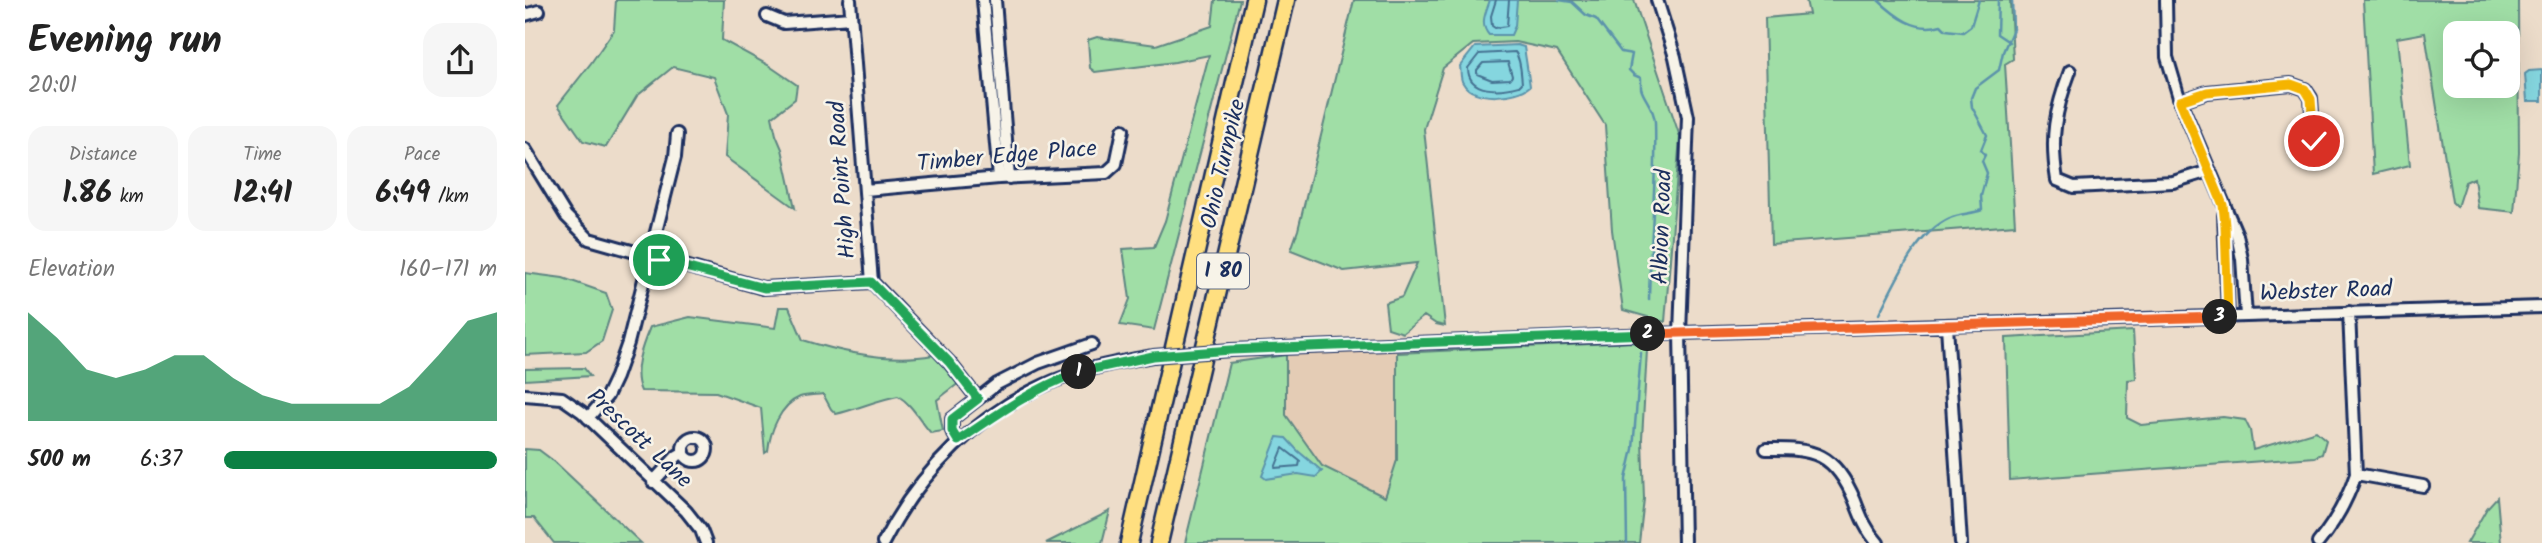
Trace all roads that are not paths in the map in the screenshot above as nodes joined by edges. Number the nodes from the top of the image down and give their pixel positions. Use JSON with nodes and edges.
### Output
{"nodes":[{"id":1,"x":850,"y":0,"type":"edge"},
{"id":2,"x":983,"y":0,"type":"edge"},
{"id":3,"x":995,"y":0,"type":"edge"},
{"id":4,"x":1254,"y":0,"type":"edge"},
{"id":5,"x":1286,"y":0,"type":"edge"},
{"id":6,"x":1657,"y":0,"type":"edge"},
{"id":7,"x":2166,"y":0,"type":"edge"},
{"id":8,"x":540,"y":11,"type":"dead end"},
{"id":9,"x":525,"y":15,"type":"edge"},
{"id":10,"x":767,"y":16,"type":"dead end"},
{"id":11,"x":851,"y":18,"type":"junction"},
{"id":12,"x":2070,"y":71,"type":"dead end"},
{"id":13,"x":2180,"y":101,"type":"junction"},
{"id":14,"x":1123,"y":130,"type":"dead end"},
{"id":15,"x":677,"y":134,"type":"dead end"},
{"id":16,"x":525,"y":149,"type":"edge"},
{"id":17,"x":2308,"y":162,"type":"dead end"},
{"id":18,"x":2209,"y":171,"type":"junction"},
{"id":19,"x":1004,"y":178,"type":"junction"},
{"id":20,"x":865,"y":190,"type":"junction"},
{"id":21,"x":2223,"y":205,"type":"junction"},
{"id":22,"x":650,"y":257,"type":"junction"},
{"id":23,"x":871,"y":282,"type":"junction"},
{"id":24,"x":2542,"y":307,"type":"edge"},
{"id":25,"x":2349,"y":312,"type":"junction"},
{"id":26,"x":2246,"y":316,"type":"junction"},
{"id":27,"x":2228,"y":317,"type":"junction"},
{"id":28,"x":1947,"y":326,"type":"junction"},
{"id":29,"x":1680,"y":333,"type":"junction"},
{"id":30,"x":1091,"y":344,"type":"dead end"},
{"id":31,"x":525,"y":395,"type":"edge"},
{"id":32,"x":978,"y":399,"type":"junction"},
{"id":33,"x":588,"y":418,"type":"junction"},
{"id":34,"x":958,"y":441,"type":"junction"},
{"id":35,"x":1766,"y":449,"type":"dead end"},
{"id":36,"x":684,"y":452,"type":"dead end"},
{"id":37,"x":2356,"y":474,"type":"junction"},
{"id":38,"x":653,"y":482,"type":"junction"},
{"id":39,"x":2423,"y":486,"type":"dead end"},
{"id":40,"x":706,"y":543,"type":"edge"},
{"id":41,"x":883,"y":543,"type":"edge"},
{"id":42,"x":1129,"y":543,"type":"edge"},
{"id":43,"x":1159,"y":543,"type":"edge"},
{"id":44,"x":1684,"y":543,"type":"edge"},
{"id":45,"x":1878,"y":543,"type":"edge"},
{"id":46,"x":1961,"y":543,"type":"edge"},
{"id":47,"x":2318,"y":543,"type":"edge"}],
"edges":[{"from":1,"to":11,"type":"street","name":"High Point Road"},
{"from":2,"to":19,"type":"street"},
{"from":3,"to":19,"type":"street"},
{"from":4,"to":42,"type":"highway","name":"Ohio Turnpike","number":"I 80"},
{"from":5,"to":43,"type":"highway","name":"Ohio Turnpike","number":"I 80"},
{"from":6,"to":29,"type":"street","name":"Albion Road"},
{"from":7,"to":13,"type":"street"},
{"from":8,"to":9,"type":"street"},
{"from":10,"to":11,"type":"street"},
{"from":11,"to":20,"type":"street","name":"High Point Road"},
{"from":12,"to":18,"type":"street"},
{"from":13,"to":17,"type":"street"},
{"from":13,"to":18,"type":"street"},
{"from":14,"to":19,"type":"street","name":"Timber Edge Place"},
{"from":15,"to":22,"type":"street"},
{"from":16,"to":22,"type":"street"},
{"from":18,"to":21,"type":"street"},
{"from":19,"to":20,"type":"street","name":"Timber Edge Place"},
{"from":20,"to":23,"type":"street","name":"High Point Road"},
{"from":21,"to":26,"type":"street"},
{"from":21,"to":27,"type":"street"},
{"from":22,"to":23,"type":"street"},
{"from":22,"to":33,"type":"street"},
{"from":23,"to":32,"type":"street","name":"High Point Road"},
{"from":24,"to":25,"type":"street","name":"Webster Road"},
{"from":25,"to":26,"type":"street","name":"Webster Road"},
{"from":25,"to":37,"type":"street"},
{"from":26,"to":27,"type":"street","name":"Webster Road"},
{"from":27,"to":28,"type":"street","name":"Webster Road"},
{"from":28,"to":29,"type":"street","name":"Webster Road"},
{"from":28,"to":46,"type":"street"},
{"from":29,"to":34,"type":"street","name":"Webster Road","bridge":true},
{"from":29,"to":44,"type":"street","name":"Albion Road"},
{"from":30,"to":32,"type":"street"},
{"from":31,"to":33,"type":"street","name":"Prescott Lane"},
{"from":32,"to":34,"type":"street"},
{"from":33,"to":38,"type":"street","name":"Prescott Lane"},
{"from":34,"to":41,"type":"street","name":"Webster Road"},
{"from":35,"to":45,"type":"street"},
{"from":36,"to":38,"type":"street"},
{"from":37,"to":39,"type":"street"},
{"from":37,"to":47,"type":"street"},
{"from":38,"to":40,"type":"street","name":"Prescott Lane"}]}
